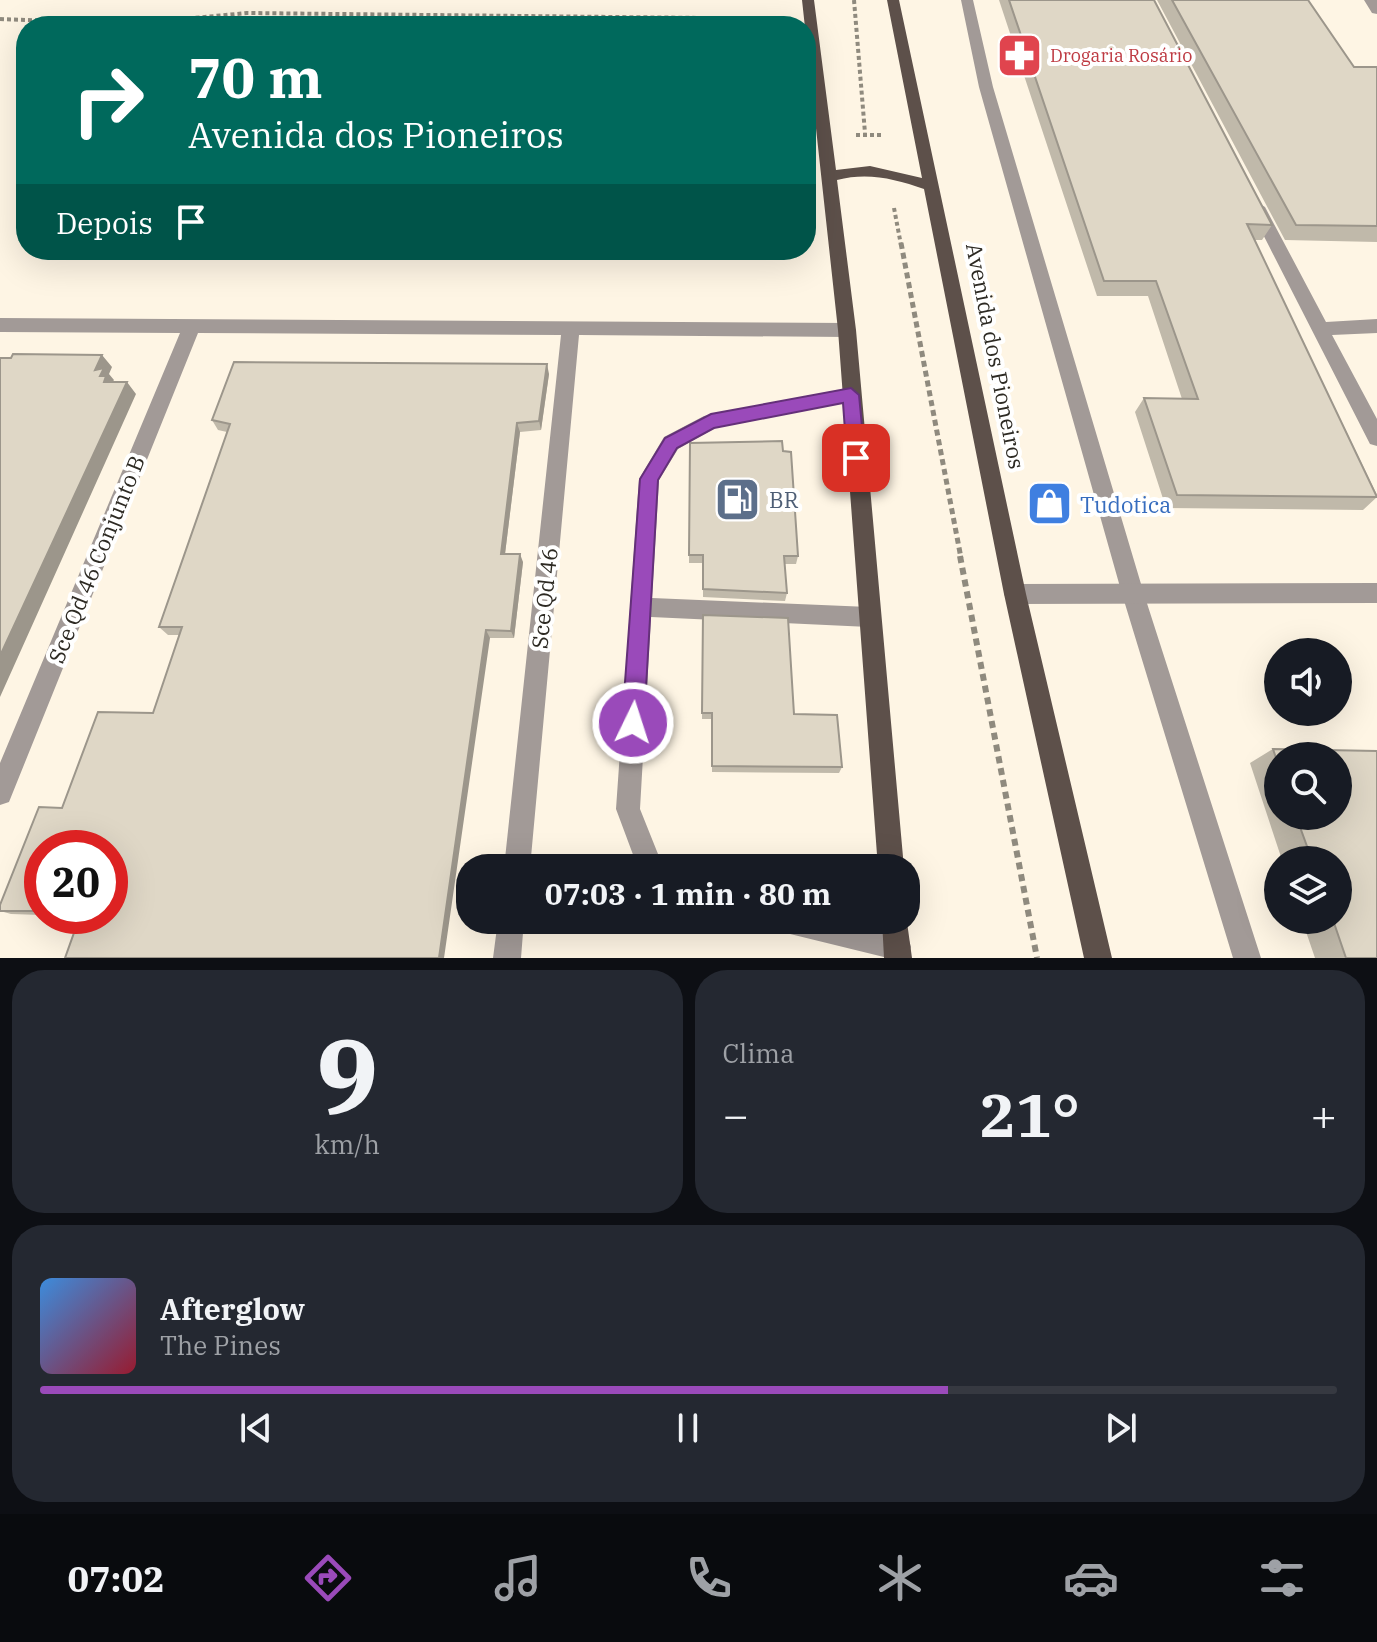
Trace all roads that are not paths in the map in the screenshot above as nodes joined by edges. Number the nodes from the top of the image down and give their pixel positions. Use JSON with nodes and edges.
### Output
{"nodes":[{"id":1,"x":893,"y":0,"type":"edge"},
{"id":2,"x":967,"y":0,"type":"edge"},
{"id":3,"x":1370,"y":0,"type":"edge"},
{"id":4,"x":1377,"y":10,"type":"edge"},
{"id":5,"x":816,"y":64,"type":"edge"},
{"id":6,"x":830,"y":177,"type":"junction"},
{"id":7,"x":933,"y":187,"type":"junction"},
{"id":8,"x":1248,"y":192,"type":"edge"},
{"id":9,"x":0,"y":325,"type":"edge"},
{"id":10,"x":192,"y":325,"type":"junction"},
{"id":11,"x":1377,"y":326,"type":"edge"},
{"id":12,"x":571,"y":328,"type":"junction"},
{"id":13,"x":1320,"y":329,"type":"junction"},
{"id":14,"x":847,"y":330,"type":"junction"},
{"id":15,"x":851,"y":395,"type":"junction"},
{"id":16,"x":1377,"y":438,"type":"edge"},
{"id":17,"x":1377,"y":593,"type":"edge"},
{"id":18,"x":1015,"y":594,"type":"junction"},
{"id":19,"x":1133,"y":594,"type":"junction"},
{"id":20,"x":641,"y":607,"type":"junction"},
{"id":21,"x":869,"y":617,"type":"junction"},
{"id":22,"x":0,"y":793,"type":"edge"},
{"id":23,"x":518,"y":854,"type":"edge"},
{"id":24,"x":646,"y":854,"type":"edge"},
{"id":25,"x":890,"y":854,"type":"edge"},
{"id":26,"x":510,"y":934,"type":"edge"},
{"id":27,"x":834,"y":934,"type":"edge"},
{"id":28,"x":898,"y":953,"type":"edge"},
{"id":29,"x":507,"y":958,"type":"edge"},
{"id":30,"x":1098,"y":958,"type":"edge"},
{"id":31,"x":1247,"y":958,"type":"edge"}],
"edges":[{"from":1,"to":7,"type":"main road","name":"Avenida dos Pioneiros"},
{"from":2,"to":19,"type":"street"},
{"from":3,"to":4,"type":"street"},
{"from":5,"to":6,"type":"main road"},
{"from":6,"to":7,"type":"main road"},
{"from":6,"to":14,"type":"main road"},
{"from":7,"to":18,"type":"main road","name":"Avenida dos Pioneiros"},
{"from":8,"to":13,"type":"street"},
{"from":9,"to":10,"type":"street"},
{"from":10,"to":12,"type":"street"},
{"from":10,"to":22,"type":"street","name":"Sce Qd 46 Conjunto B"},
{"from":11,"to":13,"type":"street"},
{"from":12,"to":14,"type":"street"},
{"from":12,"to":23,"type":"street","name":"Sce Qd 46"},
{"from":13,"to":16,"type":"street"},
{"from":14,"to":15,"type":"main road"},
{"from":15,"to":20,"type":"street"},
{"from":15,"to":21,"type":"main road"},
{"from":17,"to":19,"type":"street"},
{"from":18,"to":19,"type":"street"},
{"from":18,"to":30,"type":"main road","name":"Avenida dos Pioneiros"},
{"from":19,"to":31,"type":"street"},
{"from":20,"to":21,"type":"street"},
{"from":20,"to":24,"type":"street"},
{"from":21,"to":25,"type":"main road"},
{"from":26,"to":29,"type":"street"},
{"from":27,"to":28,"type":"street"}]}
